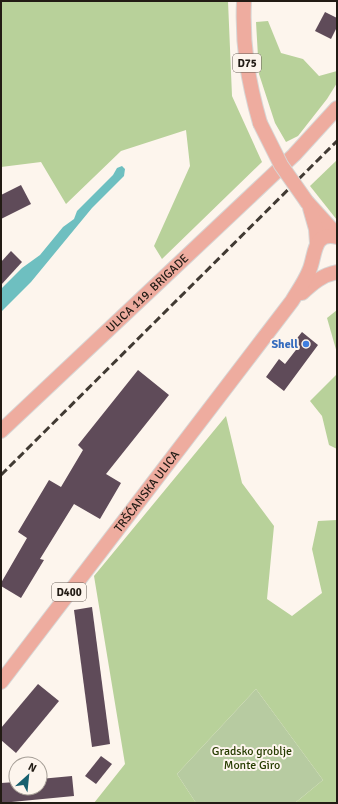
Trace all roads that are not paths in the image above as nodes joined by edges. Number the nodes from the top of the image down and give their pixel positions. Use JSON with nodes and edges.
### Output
{"nodes":[{"id":1,"x":244,"y":1,"type":"edge"},
{"id":2,"x":337,"y":108,"type":"edge"},
{"id":3,"x":308,"y":204,"type":"junction"},
{"id":4,"x":337,"y":236,"type":"edge"},
{"id":5,"x":315,"y":250,"type":"junction"},
{"id":6,"x":334,"y":272,"type":"edge"},
{"id":7,"x":292,"y":301,"type":"junction"},
{"id":8,"x":1,"y":431,"type":"edge"},
{"id":9,"x":1,"y":682,"type":"edge"}],
"edges":[{"from":1,"to":3,"type":"main road","number":"D75","bridge":true},
{"from":2,"to":8,"type":"main road","name":"ULICA 119. BRIGADE"},
{"from":3,"to":4,"type":"main road","number":"D75"},
{"from":3,"to":5,"type":"main road","number":"D75"},
{"from":4,"to":5,"type":"main road"},
{"from":5,"to":6,"type":"main road"},
{"from":5,"to":7,"type":"main road","number":"D400"},
{"from":6,"to":7,"type":"main road","number":"D400"},
{"from":7,"to":9,"type":"main road","name":"TRŠĆANSKA ULICA","number":"D400"}]}
